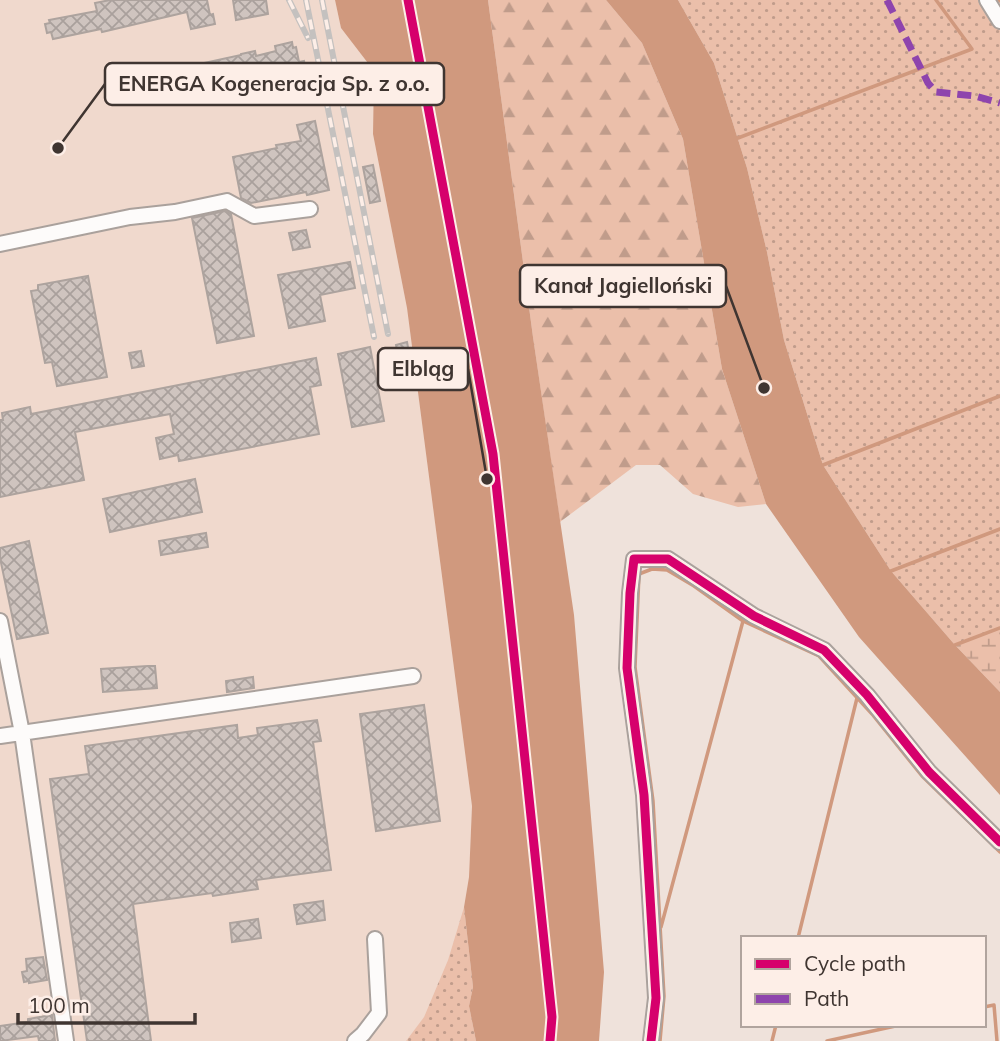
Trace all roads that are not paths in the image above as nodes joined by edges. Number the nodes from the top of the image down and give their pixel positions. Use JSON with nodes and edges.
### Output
{"nodes":[{"id":1,"x":987,"y":0,"type":"edge"},
{"id":2,"x":1000,"y":21,"type":"edge"},
{"id":3,"x":310,"y":209,"type":"dead end"},
{"id":4,"x":0,"y":244,"type":"edge"},
{"id":5,"x":0,"y":621,"type":"edge"},
{"id":6,"x":413,"y":676,"type":"dead end"},
{"id":7,"x":22,"y":733,"type":"junction"},
{"id":8,"x":0,"y":736,"type":"edge"},
{"id":9,"x":1000,"y":842,"type":"edge"},
{"id":10,"x":375,"y":939,"type":"dead end"},
{"id":11,"x":66,"y":1041,"type":"edge"},
{"id":12,"x":355,"y":1041,"type":"edge"},
{"id":13,"x":652,"y":1041,"type":"edge"}],
"edges":[{"from":1,"to":2,"type":"street"},
{"from":3,"to":4,"type":"street"},
{"from":5,"to":7,"type":"street"},
{"from":6,"to":7,"type":"street"},
{"from":7,"to":8,"type":"street"},
{"from":7,"to":11,"type":"street"},
{"from":9,"to":13,"type":"street"},
{"from":10,"to":12,"type":"street"}]}
